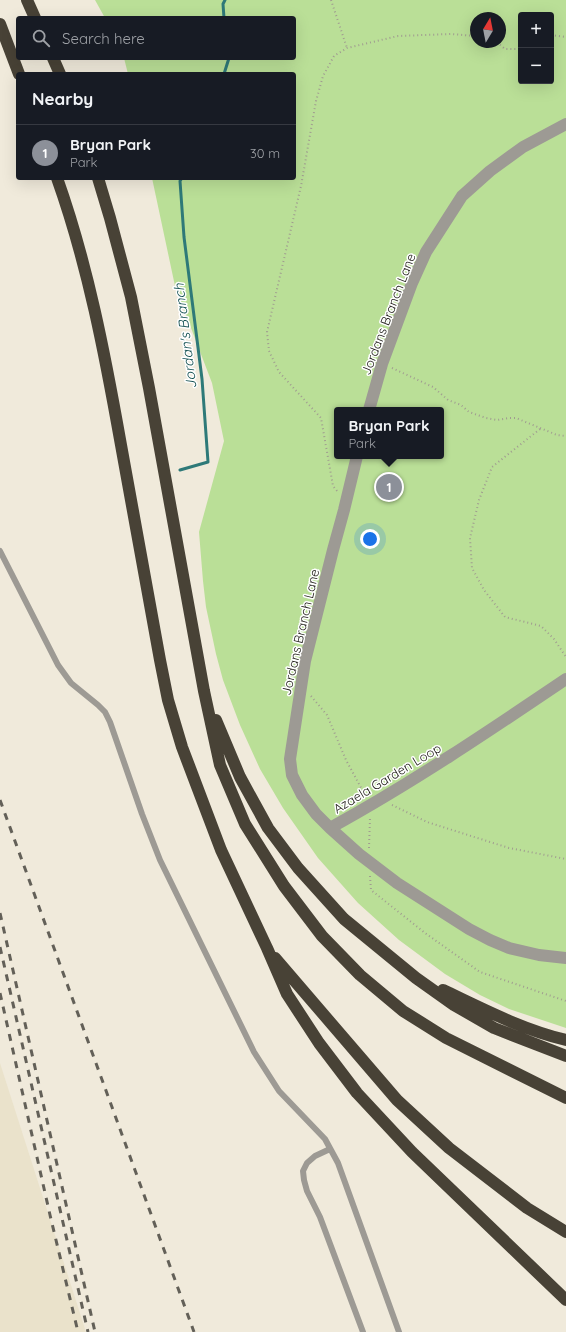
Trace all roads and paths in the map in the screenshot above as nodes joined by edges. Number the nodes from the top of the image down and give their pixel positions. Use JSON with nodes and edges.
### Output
{"nodes":[{"id":1,"x":27,"y":0,"type":"edge"},
{"id":2,"x":331,"y":0,"type":"edge"},
{"id":3,"x":34,"y":16,"type":"edge"},
{"id":4,"x":0,"y":24,"type":"edge"},
{"id":5,"x":554,"y":35,"type":"edge"},
{"id":6,"x":470,"y":36,"type":"edge"},
{"id":7,"x":566,"y":37,"type":"edge"},
{"id":8,"x":347,"y":48,"type":"junction"},
{"id":9,"x":504,"y":48,"type":"edge"},
{"id":10,"x":518,"y":49,"type":"edge"},
{"id":11,"x":54,"y":60,"type":"edge"},
{"id":12,"x":18,"y":72,"type":"edge"},
{"id":13,"x":59,"y":72,"type":"edge"},
{"id":14,"x":566,"y":124,"type":"edge"},
{"id":15,"x":58,"y":180,"type":"edge"},
{"id":16,"x":99,"y":180,"type":"edge"},
{"id":17,"x":382,"y":364,"type":"junction"},
{"id":18,"x":370,"y":407,"type":"edge"},
{"id":19,"x":540,"y":429,"type":"junction"},
{"id":20,"x":566,"y":436,"type":"edge"},
{"id":21,"x":356,"y":459,"type":"edge"},
{"id":22,"x":346,"y":502,"type":"junction"},
{"id":23,"x":0,"y":550,"type":"edge"},
{"id":24,"x":566,"y":657,"type":"edge"},
{"id":25,"x":566,"y":679,"type":"edge"},
{"id":26,"x":301,"y":684,"type":"junction"},
{"id":27,"x":204,"y":691,"type":"junction"},
{"id":28,"x":375,"y":802,"type":"junction"},
{"id":29,"x":330,"y":828,"type":"junction"},
{"id":30,"x":566,"y":859,"type":"edge"},
{"id":31,"x":369,"y":862,"type":"junction"},
{"id":32,"x":267,"y":948,"type":"junction"},
{"id":33,"x":566,"y":958,"type":"edge"},
{"id":34,"x":416,"y":978,"type":"junction"},
{"id":35,"x":566,"y":1001,"type":"edge"},
{"id":36,"x":566,"y":1040,"type":"edge"},
{"id":37,"x":566,"y":1056,"type":"edge"},
{"id":38,"x":566,"y":1098,"type":"edge"},
{"id":39,"x":330,"y":1149,"type":"junction"},
{"id":40,"x":566,"y":1232,"type":"edge"},
{"id":41,"x":564,"y":1299,"type":"edge"},
{"id":42,"x":363,"y":1332,"type":"edge"},
{"id":43,"x":399,"y":1332,"type":"edge"}],
"edges":[{"from":1,"to":3,"type":"highway"},
{"from":2,"to":8,"type":"path"},
{"from":4,"to":12,"type":"highway"},
{"from":5,"to":7,"type":"path"},
{"from":6,"to":8,"type":"path"},
{"from":8,"to":22,"type":"path"},
{"from":9,"to":10,"type":"path"},
{"from":11,"to":13,"type":"highway"},
{"from":14,"to":17,"type":"street","name":"Jordans Branch Lane"},
{"from":15,"to":32,"type":"highway"},
{"from":16,"to":27,"type":"highway"},
{"from":17,"to":18,"type":"street","name":"Jordans Branch Lane"},
{"from":17,"to":19,"type":"path"},
{"from":19,"to":20,"type":"path"},
{"from":19,"to":24,"type":"path"},
{"from":21,"to":22,"type":"street","name":"Jordans Branch Lane"},
{"from":22,"to":26,"type":"street","name":"Jordans Branch Lane"},
{"from":23,"to":39,"type":"lane"},
{"from":25,"to":28,"type":"street","name":"Azaela Garden Loop"},
{"from":26,"to":28,"type":"path"},
{"from":26,"to":29,"type":"street","name":"Jordans Branch Lane"},
{"from":27,"to":34,"type":"highway"},
{"from":27,"to":38,"type":"highway"},
{"from":28,"to":29,"type":"street","name":"Azaela Garden Loop"},
{"from":28,"to":30,"type":"path"},
{"from":28,"to":31,"type":"path"},
{"from":29,"to":31,"type":"street","name":"Azaela Garden Loop"},
{"from":31,"to":33,"type":"street","name":"Azaela Garden Loop"},
{"from":31,"to":35,"type":"path"},
{"from":32,"to":40,"type":"highway"},
{"from":32,"to":41,"type":"highway"},
{"from":34,"to":36,"type":"highway"},
{"from":34,"to":37,"type":"highway"},
{"from":39,"to":42,"type":"lane"},
{"from":39,"to":43,"type":"lane"}]}
